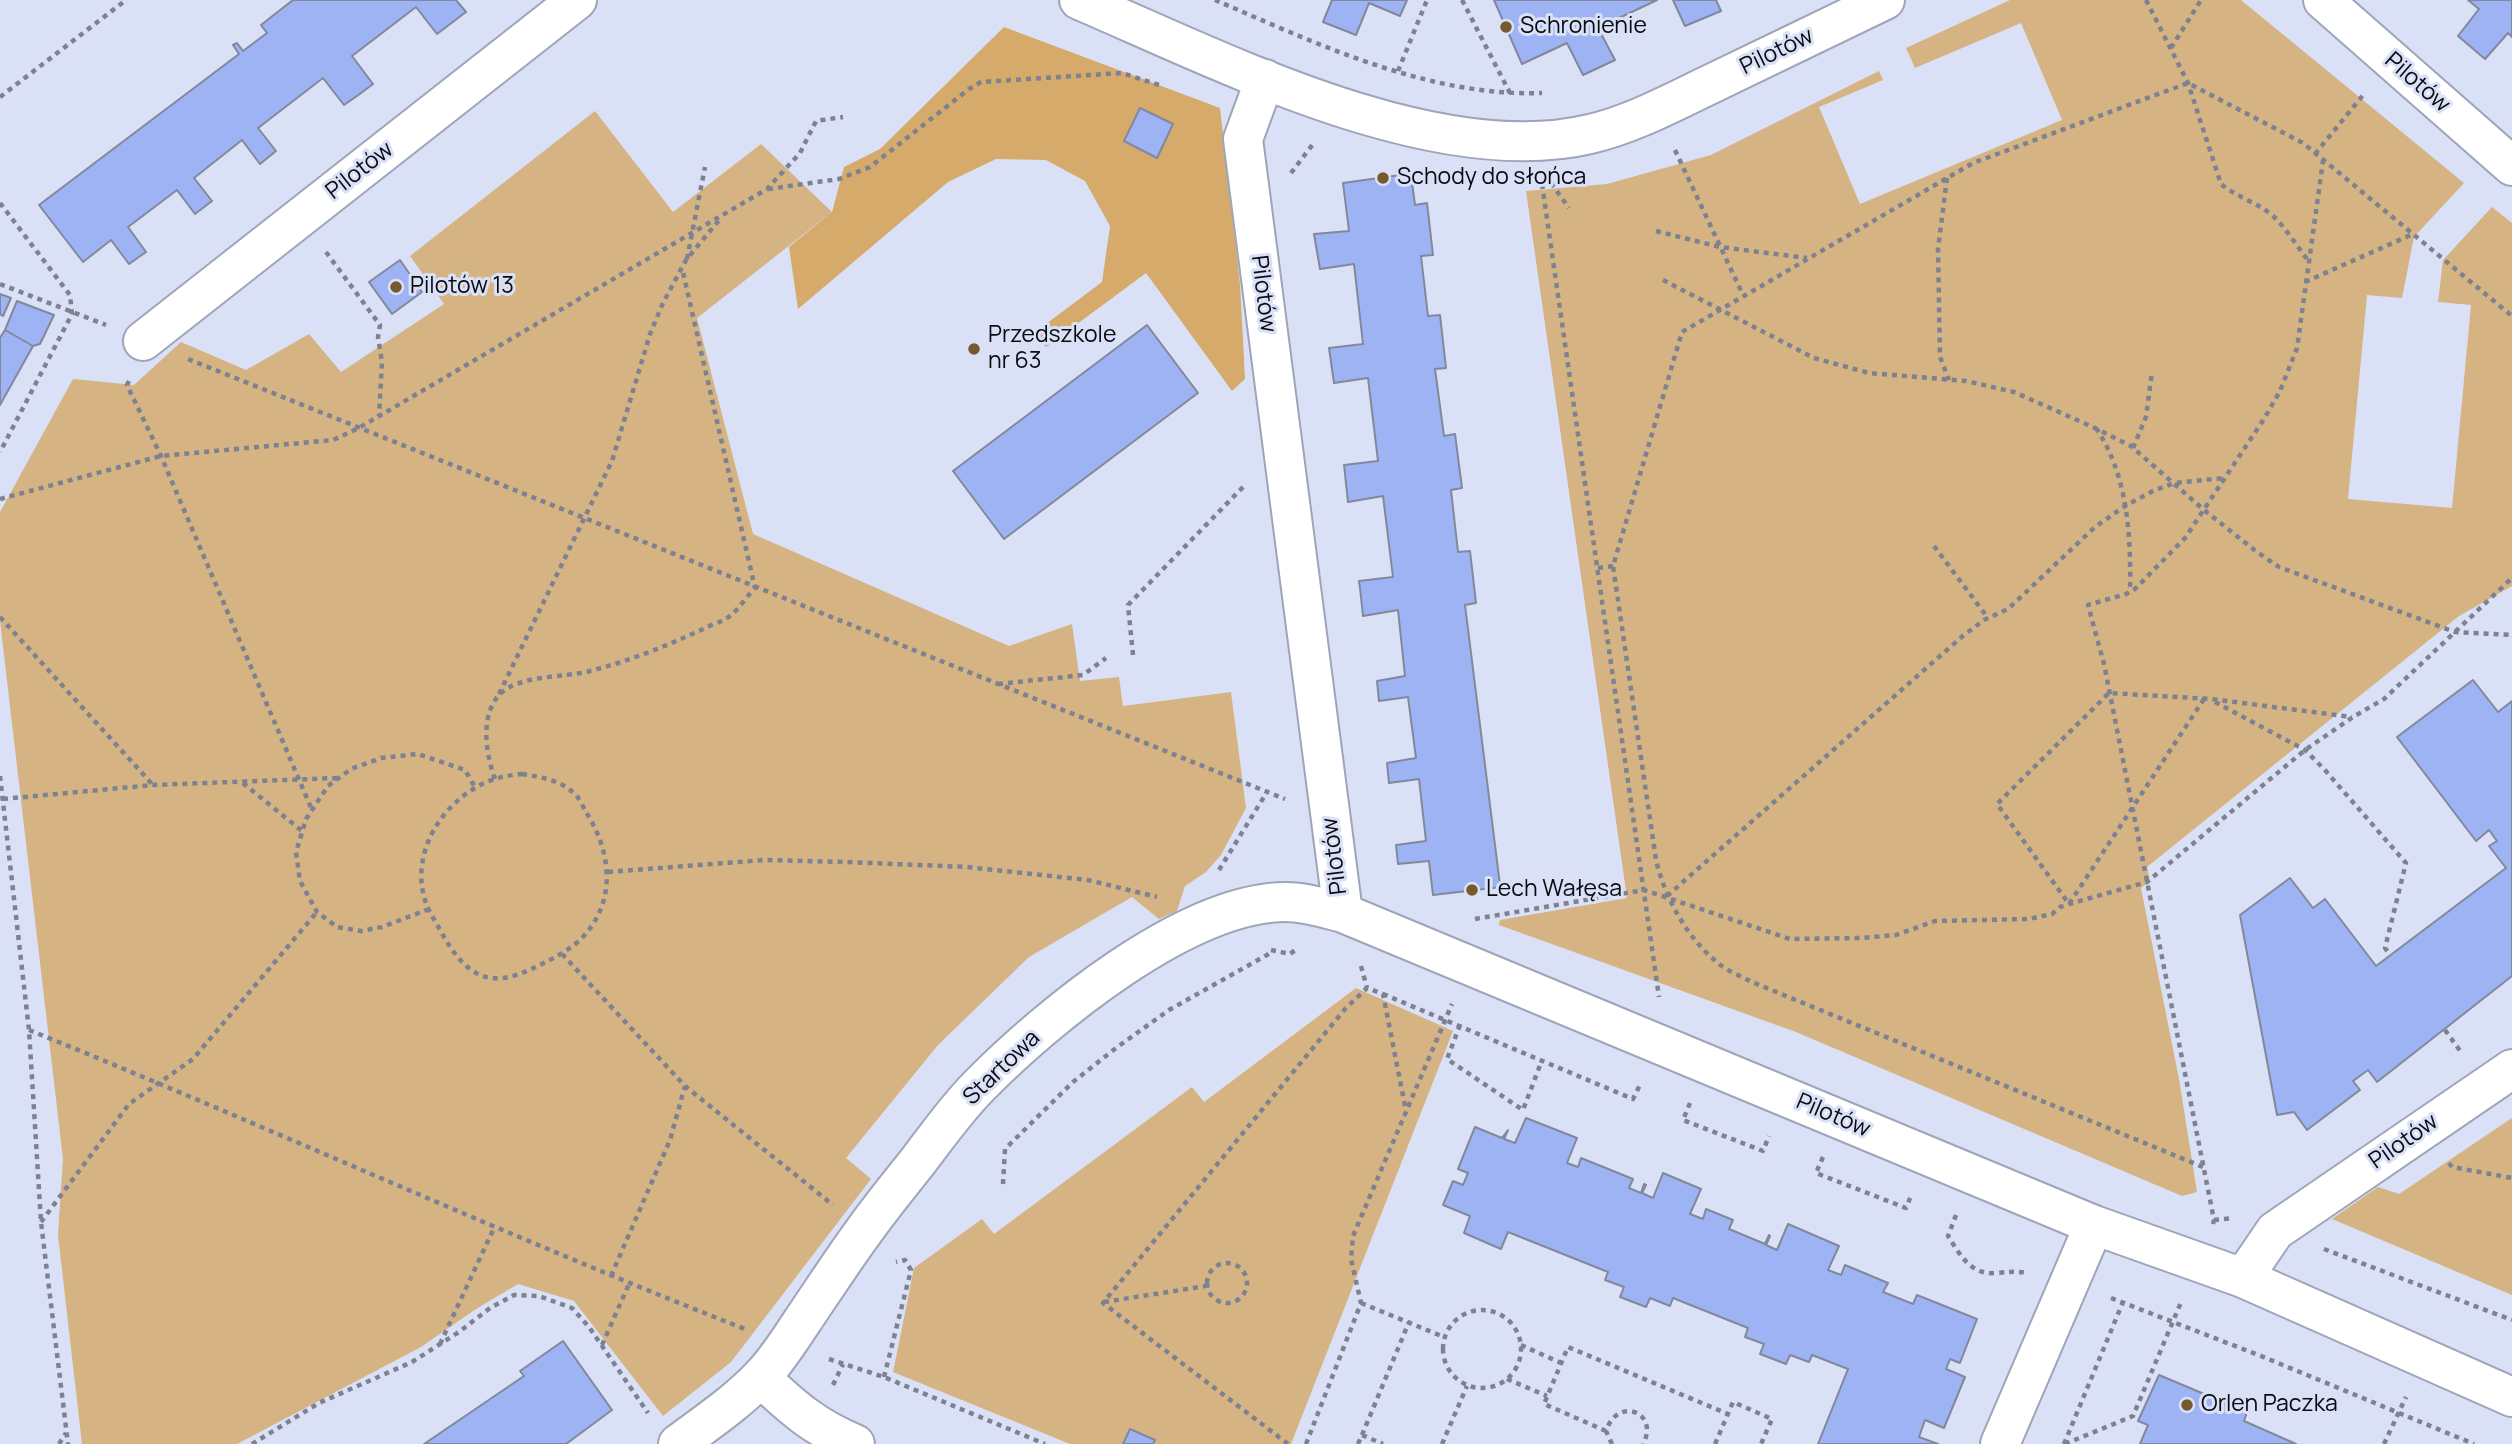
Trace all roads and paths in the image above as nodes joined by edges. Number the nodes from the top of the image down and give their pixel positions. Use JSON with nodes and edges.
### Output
{"nodes":[{"id":1,"x":126,"y":0,"type":"edge"},
{"id":2,"x":577,"y":0,"type":"edge"},
{"id":3,"x":1079,"y":0,"type":"edge"},
{"id":4,"x":1215,"y":0,"type":"edge"},
{"id":5,"x":1427,"y":0,"type":"edge"},
{"id":6,"x":1462,"y":0,"type":"edge"},
{"id":7,"x":1885,"y":0,"type":"edge"},
{"id":8,"x":2146,"y":0,"type":"edge"},
{"id":9,"x":2201,"y":0,"type":"edge"},
{"id":10,"x":2323,"y":0,"type":"edge"},
{"id":11,"x":2170,"y":49,"type":"junction"},
{"id":12,"x":2392,"y":61,"type":"junction"},
{"id":13,"x":1398,"y":71,"type":"junction"},
{"id":14,"x":1265,"y":79,"type":"junction"},
{"id":15,"x":2188,"y":83,"type":"junction"},
{"id":16,"x":1165,"y":88,"type":"dead end"},
{"id":17,"x":1510,"y":93,"type":"junction"},
{"id":18,"x":1553,"y":93,"type":"dead end"},
{"id":19,"x":0,"y":97,"type":"edge"},
{"id":20,"x":1656,"y":110,"type":"junction"},
{"id":21,"x":843,"y":117,"type":"dead end"},
{"id":22,"x":1317,"y":136,"type":"dead end"},
{"id":23,"x":2315,"y":154,"type":"junction"},
{"id":24,"x":1538,"y":155,"type":"junction"},
{"id":25,"x":2323,"y":160,"type":"junction"},
{"id":26,"x":2512,"y":166,"type":"edge"},
{"id":27,"x":705,"y":167,"type":"dead end"},
{"id":28,"x":1283,"y":168,"type":"dead end"},
{"id":29,"x":1947,"y":177,"type":"junction"},
{"id":30,"x":767,"y":189,"type":"junction"},
{"id":31,"x":0,"y":203,"type":"edge"},
{"id":32,"x":1569,"y":208,"type":"dead end"},
{"id":33,"x":724,"y":215,"type":"junction"},
{"id":34,"x":300,"y":218,"type":"junction"},
{"id":35,"x":1656,"y":231,"type":"dead end"},
{"id":36,"x":692,"y":233,"type":"junction"},
{"id":37,"x":2413,"y":233,"type":"junction"},
{"id":38,"x":1720,"y":247,"type":"junction"},
{"id":39,"x":1807,"y":258,"type":"junction"},
{"id":40,"x":686,"y":260,"type":"junction"},
{"id":41,"x":2308,"y":260,"type":"junction"},
{"id":42,"x":682,"y":268,"type":"junction"},
{"id":43,"x":1663,"y":280,"type":"dead end"},
{"id":44,"x":2305,"y":282,"type":"junction"},
{"id":45,"x":1743,"y":295,"type":"junction"},
{"id":46,"x":1718,"y":310,"type":"junction"},
{"id":47,"x":2512,"y":316,"type":"edge"},
{"id":48,"x":138,"y":358,"type":"joint"},
{"id":49,"x":2152,"y":372,"type":"dead end"},
{"id":50,"x":1950,"y":380,"type":"junction"},
{"id":51,"x":379,"y":416,"type":"junction"},
{"id":52,"x":2095,"y":428,"type":"junction"},
{"id":53,"x":357,"y":429,"type":"junction"},
{"id":54,"x":2133,"y":448,"type":"junction"},
{"id":55,"x":1283,"y":451,"type":"junction"},
{"id":56,"x":0,"y":452,"type":"edge"},
{"id":57,"x":162,"y":456,"type":"junction"},
{"id":58,"x":2225,"y":478,"type":"junction"},
{"id":59,"x":2174,"y":483,"type":"junction"},
{"id":60,"x":0,"y":499,"type":"edge"},
{"id":61,"x":2125,"y":506,"type":"junction"},
{"id":62,"x":2204,"y":509,"type":"junction"},
{"id":63,"x":583,"y":519,"type":"junction"},
{"id":64,"x":1934,"y":546,"type":"dead end"},
{"id":65,"x":1613,"y":566,"type":"junction"},
{"id":66,"x":1598,"y":568,"type":"junction"},
{"id":67,"x":2512,"y":578,"type":"edge"},
{"id":68,"x":755,"y":587,"type":"junction"},
{"id":69,"x":2130,"y":592,"type":"junction"},
{"id":70,"x":0,"y":617,"type":"edge"},
{"id":71,"x":1988,"y":618,"type":"junction"},
{"id":72,"x":2455,"y":632,"type":"junction"},
{"id":73,"x":2512,"y":635,"type":"edge"},
{"id":74,"x":1133,"y":655,"type":"dead end"},
{"id":75,"x":1106,"y":658,"type":"dead end"},
{"id":76,"x":997,"y":684,"type":"junction"},
{"id":77,"x":2109,"y":693,"type":"junction"},
{"id":78,"x":499,"y":695,"type":"junction"},
{"id":79,"x":2204,"y":699,"type":"junction"},
{"id":80,"x":2211,"y":699,"type":"junction"},
{"id":81,"x":2353,"y":717,"type":"junction"},
{"id":82,"x":2305,"y":750,"type":"junction"},
{"id":83,"x":0,"y":776,"type":"edge"},
{"id":84,"x":338,"y":778,"type":"junction"},
{"id":85,"x":495,"y":779,"type":"junction"},
{"id":86,"x":299,"y":780,"type":"junction"},
{"id":87,"x":242,"y":782,"type":"junction"},
{"id":88,"x":153,"y":785,"type":"junction"},
{"id":89,"x":476,"y":789,"type":"junction"},
{"id":90,"x":1267,"y":792,"type":"junction"},
{"id":91,"x":3,"y":799,"type":"junction"},
{"id":92,"x":2132,"y":808,"type":"junction"},
{"id":93,"x":312,"y":810,"type":"junction"},
{"id":94,"x":1331,"y":818,"type":"junction"},
{"id":95,"x":302,"y":831,"type":"junction"},
{"id":96,"x":608,"y":872,"type":"junction"},
{"id":97,"x":1214,"y":878,"type":"dead end"},
{"id":98,"x":2147,"y":882,"type":"junction"},
{"id":99,"x":1644,"y":890,"type":"junction"},
{"id":100,"x":1667,"y":896,"type":"junction"},
{"id":101,"x":1161,"y":898,"type":"dead end"},
{"id":102,"x":2069,"y":904,"type":"junction"},
{"id":103,"x":429,"y":909,"type":"junction"},
{"id":104,"x":317,"y":912,"type":"junction"},
{"id":105,"x":1343,"y":913,"type":"junction"},
{"id":106,"x":1467,"y":921,"type":"dead end"},
{"id":107,"x":1273,"y":951,"type":"dead end"},
{"id":108,"x":562,"y":954,"type":"junction"},
{"id":109,"x":2390,"y":955,"type":"dead end"},
{"id":110,"x":1468,"y":964,"type":"junction"},
{"id":111,"x":1647,"y":992,"type":"dead end"},
{"id":112,"x":1383,"y":994,"type":"junction"},
{"id":113,"x":1445,"y":1019,"type":"junction"},
{"id":114,"x":1460,"y":1025,"type":"junction"},
{"id":115,"x":29,"y":1030,"type":"junction"},
{"id":116,"x":2445,"y":1030,"type":"dead end"},
{"id":117,"x":1542,"y":1060,"type":"junction"},
{"id":118,"x":2469,"y":1063,"type":"dead end"},
{"id":119,"x":2512,"y":1069,"type":"edge"},
{"id":120,"x":1642,"y":1080,"type":"dead end"},
{"id":121,"x":159,"y":1083,"type":"junction"},
{"id":122,"x":685,"y":1086,"type":"junction"},
{"id":123,"x":1691,"y":1101,"type":"dead end"},
{"id":124,"x":1406,"y":1111,"type":"junction"},
{"id":125,"x":2426,"y":1127,"type":"junction"},
{"id":126,"x":1771,"y":1131,"type":"dead end"},
{"id":127,"x":1825,"y":1154,"type":"dead end"},
{"id":128,"x":2203,"y":1167,"type":"junction"},
{"id":129,"x":2512,"y":1178,"type":"edge"},
{"id":130,"x":1003,"y":1184,"type":"dead end"},
{"id":131,"x":1915,"y":1188,"type":"dead end"},
{"id":132,"x":1958,"y":1210,"type":"dead end"},
{"id":133,"x":2207,"y":1220,"type":"dead end"},
{"id":134,"x":2214,"y":1220,"type":"junction"},
{"id":135,"x":41,"y":1223,"type":"junction"},
{"id":136,"x":2094,"y":1225,"type":"junction"},
{"id":137,"x":494,"y":1228,"type":"junction"},
{"id":138,"x":864,"y":1230,"type":"junction"},
{"id":139,"x":2275,"y":1231,"type":"junction"},
{"id":140,"x":905,"y":1260,"type":"dead end"},
{"id":141,"x":611,"y":1276,"type":"junction"},
{"id":142,"x":2243,"y":1278,"type":"junction"},
{"id":143,"x":2069,"y":1282,"type":"junction"},
{"id":144,"x":629,"y":1284,"type":"junction"},
{"id":145,"x":1206,"y":1286,"type":"junction"},
{"id":146,"x":2123,"y":1302,"type":"junction"},
{"id":147,"x":1103,"y":1303,"type":"junction"},
{"id":148,"x":1361,"y":1303,"type":"junction"},
{"id":149,"x":2512,"y":1320,"type":"edge"},
{"id":150,"x":1409,"y":1322,"type":"junction"},
{"id":151,"x":2173,"y":1322,"type":"junction"},
{"id":152,"x":1444,"y":1337,"type":"junction"},
{"id":153,"x":440,"y":1344,"type":"junction"},
{"id":154,"x":602,"y":1345,"type":"junction"},
{"id":155,"x":786,"y":1345,"type":"junction"},
{"id":156,"x":1521,"y":1345,"type":"junction"},
{"id":157,"x":2423,"y":1358,"type":"junction"},
{"id":158,"x":1561,"y":1363,"type":"junction"},
{"id":159,"x":884,"y":1377,"type":"junction"},
{"id":160,"x":761,"y":1378,"type":"junction"},
{"id":161,"x":1507,"y":1379,"type":"junction"},
{"id":162,"x":1467,"y":1385,"type":"junction"},
{"id":163,"x":1547,"y":1396,"type":"junction"},
{"id":164,"x":2512,"y":1397,"type":"edge"},
{"id":165,"x":2399,"y":1412,"type":"junction"},
{"id":166,"x":1728,"y":1415,"type":"junction"},
{"id":167,"x":1606,"y":1431,"type":"junction"},
{"id":168,"x":66,"y":1433,"type":"junction"},
{"id":169,"x":666,"y":1433,"type":"edge"},
{"id":170,"x":1362,"y":1436,"type":"junction"},
{"id":171,"x":59,"y":1444,"type":"edge"},
{"id":172,"x":68,"y":1444,"type":"edge"},
{"id":173,"x":252,"y":1444,"type":"edge"},
{"id":174,"x":855,"y":1444,"type":"edge"},
{"id":175,"x":1045,"y":1444,"type":"edge"},
{"id":176,"x":1288,"y":1444,"type":"edge"},
{"id":177,"x":1306,"y":1444,"type":"edge"},
{"id":178,"x":1358,"y":1444,"type":"edge"},
{"id":179,"x":1383,"y":1444,"type":"edge"},
{"id":180,"x":1442,"y":1444,"type":"edge"},
{"id":181,"x":1612,"y":1444,"type":"edge"},
{"id":182,"x":1643,"y":1444,"type":"edge"},
{"id":183,"x":1715,"y":1444,"type":"edge"},
{"id":184,"x":1761,"y":1444,"type":"edge"},
{"id":185,"x":2000,"y":1444,"type":"edge"},
{"id":186,"x":2064,"y":1444,"type":"edge"},
{"id":187,"x":2384,"y":1444,"type":"edge"},
{"id":188,"x":2474,"y":1444,"type":"edge"}],
"edges":[{"from":1,"to":19,"type":"path"},
{"from":2,"to":34,"type":"street","name":"Pilotów"},
{"from":3,"to":14,"type":"street","name":"Pilotów"},
{"from":4,"to":13,"type":"path"},
{"from":5,"to":13,"type":"path"},
{"from":6,"to":17,"type":"path"},
{"from":7,"to":20,"type":"street","name":"Pilotów"},
{"from":8,"to":11,"type":"path"},
{"from":9,"to":11,"type":"path"},
{"from":10,"to":12,"type":"street","name":"Pilotów"},
{"from":11,"to":15,"type":"path"},
{"from":12,"to":23,"type":"path"},
{"from":12,"to":26,"type":"street","name":"Pilotów"},
{"from":13,"to":17,"type":"path"},
{"from":14,"to":24,"type":"street","name":"Pilotów"},
{"from":14,"to":55,"type":"street","name":"Pilotów"},
{"from":15,"to":23,"type":"path"},
{"from":15,"to":29,"type":"path"},
{"from":15,"to":41,"type":"path"},
{"from":16,"to":30,"type":"path"},
{"from":17,"to":18,"type":"path"},
{"from":17,"to":24,"type":"path"},
{"from":20,"to":24,"type":"street","name":"Pilotów"},
{"from":20,"to":38,"type":"path"},
{"from":21,"to":30,"type":"path"},
{"from":22,"to":28,"type":"path"},
{"from":23,"to":25,"type":"path"},
{"from":24,"to":32,"type":"path"},
{"from":24,"to":66,"type":"path"},
{"from":25,"to":37,"type":"path"},
{"from":25,"to":41,"type":"path"},
{"from":27,"to":36,"type":"path"},
{"from":29,"to":39,"type":"path"},
{"from":29,"to":50,"type":"path"},
{"from":30,"to":33,"type":"path"},
{"from":31,"to":56,"type":"path"},
{"from":33,"to":36,"type":"path"},
{"from":33,"to":40,"type":"path"},
{"from":34,"to":48,"type":"street","name":"Pilotów"},
{"from":34,"to":51,"type":"path"},
{"from":35,"to":38,"type":"path"},
{"from":36,"to":40,"type":"path"},
{"from":36,"to":51,"type":"path"},
{"from":37,"to":44,"type":"path"},
{"from":37,"to":47,"type":"path"},
{"from":38,"to":39,"type":"path"},
{"from":38,"to":45,"type":"path"},
{"from":39,"to":45,"type":"path"},
{"from":40,"to":42,"type":"path"},
{"from":41,"to":44,"type":"path"},
{"from":42,"to":63,"type":"path"},
{"from":42,"to":68,"type":"path"},
{"from":43,"to":46,"type":"path"},
{"from":44,"to":58,"type":"path"},
{"from":45,"to":46,"type":"path"},
{"from":46,"to":50,"type":"path"},
{"from":46,"to":65,"type":"path"},
{"from":48,"to":57,"type":"path"},
{"from":49,"to":54,"type":"path"},
{"from":50,"to":52,"type":"path"},
{"from":51,"to":53,"type":"path"},
{"from":52,"to":54,"type":"path"},
{"from":52,"to":61,"type":"path"},
{"from":53,"to":57,"type":"path"},
{"from":53,"to":63,"type":"path"},
{"from":54,"to":59,"type":"path"},
{"from":55,"to":74,"type":"path"},
{"from":55,"to":94,"type":"street","name":"Pilotów"},
{"from":57,"to":60,"type":"path"},
{"from":57,"to":86,"type":"path"},
{"from":58,"to":59,"type":"path"},
{"from":58,"to":62,"type":"path"},
{"from":59,"to":61,"type":"path"},
{"from":59,"to":62,"type":"path"},
{"from":61,"to":69,"type":"path"},
{"from":61,"to":71,"type":"path"},
{"from":62,"to":69,"type":"path"},
{"from":62,"to":72,"type":"path"},
{"from":63,"to":68,"type":"path"},
{"from":63,"to":78,"type":"path"},
{"from":64,"to":71,"type":"path"},
{"from":65,"to":66,"type":"path"},
{"from":65,"to":100,"type":"path"},
{"from":66,"to":99,"type":"path"},
{"from":67,"to":72,"type":"path"},
{"from":68,"to":76,"type":"path"},
{"from":68,"to":78,"type":"path"},
{"from":69,"to":77,"type":"path"},
{"from":70,"to":88,"type":"path"},
{"from":71,"to":100,"type":"path"},
{"from":72,"to":73,"type":"path"},
{"from":72,"to":81,"type":"path"},
{"from":75,"to":76,"type":"path"},
{"from":76,"to":90,"type":"path"},
{"from":77,"to":79,"type":"path"},
{"from":77,"to":92,"type":"path"},
{"from":77,"to":102,"type":"path"},
{"from":78,"to":85,"type":"path"},
{"from":79,"to":80,"type":"path"},
{"from":79,"to":92,"type":"path"},
{"from":80,"to":81,"type":"path"},
{"from":80,"to":82,"type":"path"},
{"from":81,"to":82,"type":"path"},
{"from":82,"to":98,"type":"path"},
{"from":82,"to":109,"type":"path"},
{"from":83,"to":91,"type":"path"},
{"from":84,"to":86,"type":"path"},
{"from":84,"to":89,"type":"path"},
{"from":84,"to":93,"type":"path"},
{"from":85,"to":89,"type":"path"},
{"from":85,"to":96,"type":"path"},
{"from":86,"to":87,"type":"path"},
{"from":86,"to":93,"type":"path"},
{"from":87,"to":88,"type":"path"},
{"from":87,"to":95,"type":"path"},
{"from":88,"to":91,"type":"path"},
{"from":89,"to":103,"type":"path"},
{"from":90,"to":94,"type":"path"},
{"from":90,"to":97,"type":"path"},
{"from":91,"to":115,"type":"path"},
{"from":92,"to":98,"type":"path"},
{"from":92,"to":102,"type":"path"},
{"from":93,"to":95,"type":"path"},
{"from":94,"to":105,"type":"street","name":"Pilotów"},
{"from":95,"to":104,"type":"path"},
{"from":96,"to":101,"type":"path"},
{"from":96,"to":108,"type":"path"},
{"from":98,"to":102,"type":"path"},
{"from":98,"to":128,"type":"path"},
{"from":99,"to":100,"type":"path"},
{"from":99,"to":106,"type":"path"},
{"from":99,"to":111,"type":"path"},
{"from":100,"to":102,"type":"path"},
{"from":100,"to":128,"type":"path"},
{"from":103,"to":104,"type":"path"},
{"from":103,"to":108,"type":"path"},
{"from":104,"to":121,"type":"path"},
{"from":105,"to":110,"type":"street","name":"Pilotów"},
{"from":105,"to":138,"type":"street","name":"Startowa"},
{"from":107,"to":130,"type":"path"},
{"from":108,"to":122,"type":"path"},
{"from":110,"to":113,"type":"path"},
{"from":110,"to":136,"type":"street","name":"Pilotów"},
{"from":112,"to":113,"type":"path"},
{"from":112,"to":124,"type":"path"},
{"from":112,"to":147,"type":"path"},
{"from":113,"to":114,"type":"path"},
{"from":113,"to":124,"type":"path"},
{"from":114,"to":117,"type":"path"},
{"from":114,"to":117,"type":"path"},
{"from":115,"to":121,"type":"path"},
{"from":115,"to":135,"type":"path"},
{"from":116,"to":118,"type":"path"},
{"from":117,"to":120,"type":"path"},
{"from":119,"to":125,"type":"street","name":"Pilotów"},
{"from":121,"to":135,"type":"path"},
{"from":121,"to":137,"type":"path"},
{"from":122,"to":138,"type":"path"},
{"from":122,"to":141,"type":"path"},
{"from":123,"to":126,"type":"path"},
{"from":124,"to":148,"type":"path"},
{"from":125,"to":129,"type":"path"},
{"from":125,"to":139,"type":"street","name":"Pilotów"},
{"from":127,"to":131,"type":"path"},
{"from":128,"to":134,"type":"path"},
{"from":132,"to":143,"type":"path"},
{"from":133,"to":134,"type":"path"},
{"from":134,"to":139,"type":"path"},
{"from":135,"to":168,"type":"path"},
{"from":136,"to":142,"type":"street","name":"Pilotów"},
{"from":136,"to":143,"type":"street"},
{"from":137,"to":141,"type":"path"},
{"from":137,"to":153,"type":"path"},
{"from":138,"to":155,"type":"street","name":"Startowa"},
{"from":139,"to":142,"type":"street","name":"Pilotów"},
{"from":139,"to":149,"type":"path"},
{"from":140,"to":159,"type":"path"},
{"from":141,"to":144,"type":"path"},
{"from":142,"to":157,"type":"street","name":"Pilotów"},
{"from":143,"to":146,"type":"path"},
{"from":143,"to":185,"type":"street"},
{"from":144,"to":154,"type":"path"},
{"from":144,"to":155,"type":"path"},
{"from":145,"to":145,"type":"path"},
{"from":145,"to":147,"type":"path"},
{"from":146,"to":151,"type":"path"},
{"from":146,"to":186,"type":"path"},
{"from":147,"to":176,"type":"path"},
{"from":148,"to":150,"type":"path"},
{"from":148,"to":177,"type":"path"},
{"from":150,"to":152,"type":"path"},
{"from":150,"to":170,"type":"path"},
{"from":151,"to":165,"type":"path"},
{"from":151,"to":186,"type":"path"},
{"from":152,"to":156,"type":"path"},
{"from":152,"to":162,"type":"path"},
{"from":153,"to":154,"type":"path"},
{"from":153,"to":173,"type":"path"},
{"from":154,"to":169,"type":"path"},
{"from":155,"to":159,"type":"path"},
{"from":155,"to":160,"type":"street","name":"Startowa"},
{"from":156,"to":158,"type":"path"},
{"from":156,"to":161,"type":"path"},
{"from":157,"to":164,"type":"street","name":"Pilotów"},
{"from":157,"to":165,"type":"path"},
{"from":158,"to":163,"type":"path"},
{"from":158,"to":166,"type":"path"},
{"from":159,"to":175,"type":"path"},
{"from":160,"to":169,"type":"street","name":"Startowa"},
{"from":160,"to":174,"type":"street"},
{"from":161,"to":162,"type":"path"},
{"from":161,"to":163,"type":"path"},
{"from":162,"to":180,"type":"path"},
{"from":163,"to":167,"type":"path"},
{"from":165,"to":187,"type":"path"},
{"from":165,"to":188,"type":"path"},
{"from":166,"to":183,"type":"path"},
{"from":166,"to":184,"type":"path"},
{"from":167,"to":181,"type":"path"},
{"from":167,"to":182,"type":"path"},
{"from":168,"to":171,"type":"path"},
{"from":168,"to":172,"type":"path"},
{"from":170,"to":178,"type":"path"},
{"from":170,"to":179,"type":"path"}]}
